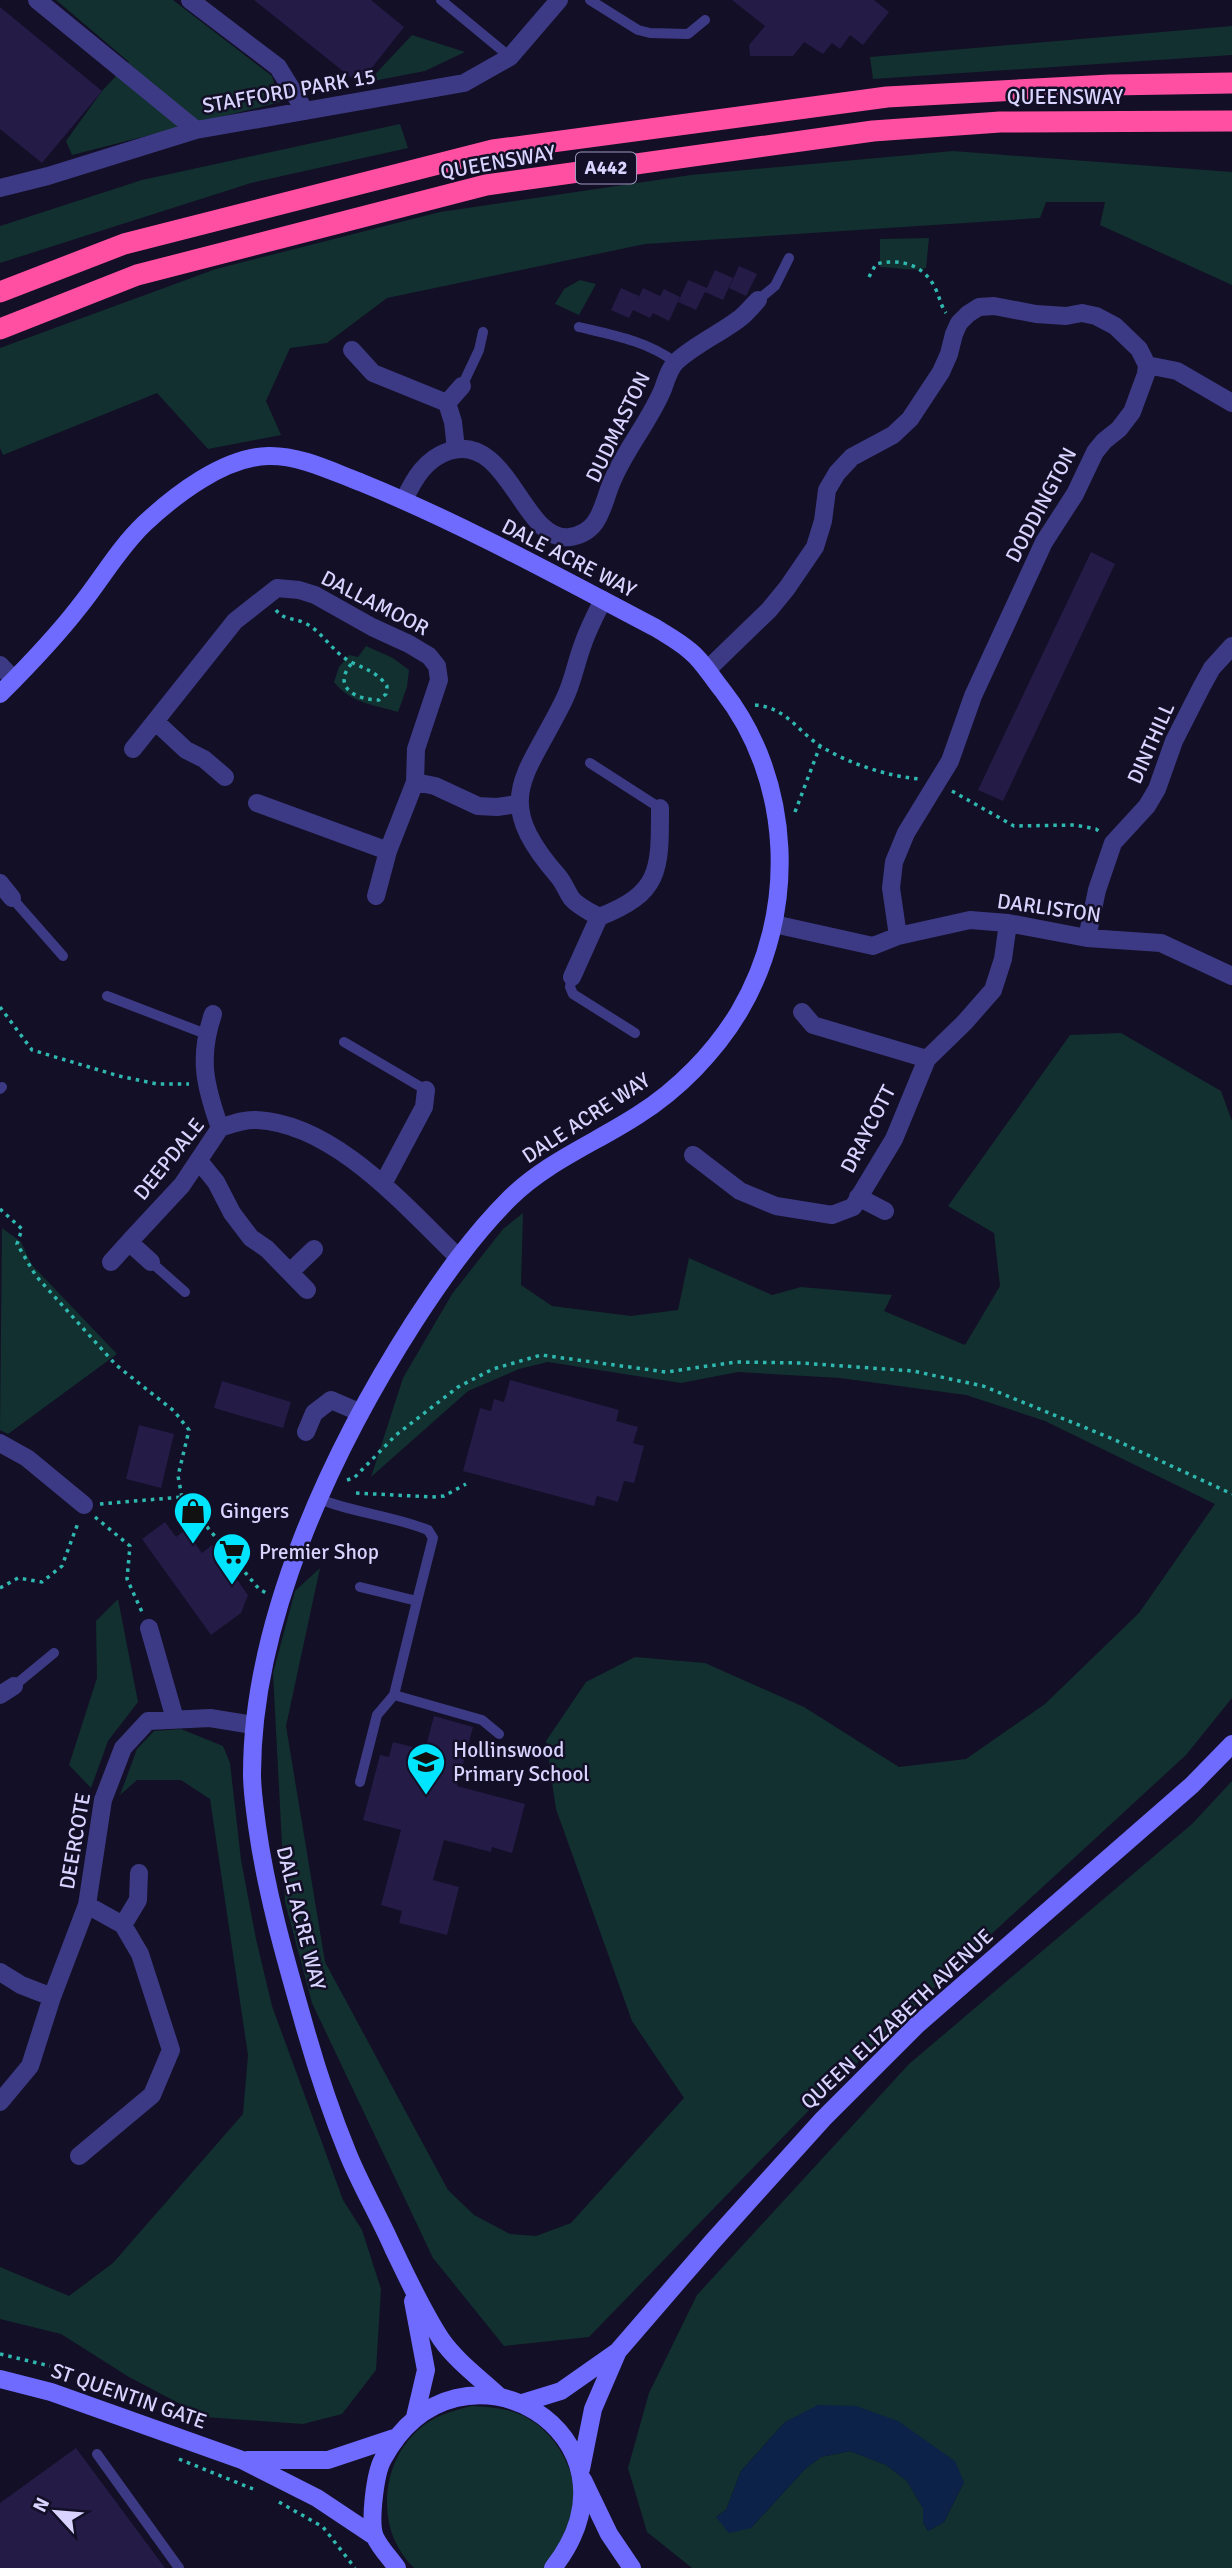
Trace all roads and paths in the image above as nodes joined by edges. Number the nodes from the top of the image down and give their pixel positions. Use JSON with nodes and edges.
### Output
{"nodes":[{"id":1,"x":37,"y":0,"type":"edge"},
{"id":2,"x":190,"y":0,"type":"edge"},
{"id":3,"x":441,"y":0,"type":"edge"},
{"id":4,"x":559,"y":0,"type":"edge"},
{"id":5,"x":590,"y":0,"type":"edge"},
{"id":6,"x":705,"y":20,"type":"dead end"},
{"id":7,"x":510,"y":57,"type":"junction"},
{"id":8,"x":1232,"y":83,"type":"edge"},
{"id":9,"x":304,"y":111,"type":"junction"},
{"id":10,"x":1195,"y":121,"type":"junction"},
{"id":11,"x":1232,"y":121,"type":"edge"},
{"id":12,"x":196,"y":131,"type":"junction"},
{"id":13,"x":1232,"y":131,"type":"edge"},
{"id":14,"x":0,"y":188,"type":"edge"},
{"id":15,"x":789,"y":258,"type":"dead end"},
{"id":16,"x":869,"y":277,"type":"dead end"},
{"id":17,"x":0,"y":292,"type":"edge"},
{"id":18,"x":758,"y":300,"type":"joint"},
{"id":19,"x":959,"y":323,"type":"junction"},
{"id":20,"x":579,"y":327,"type":"dead end"},
{"id":21,"x":0,"y":330,"type":"edge"},
{"id":22,"x":484,"y":332,"type":"dead end"},
{"id":23,"x":352,"y":350,"type":"dead end"},
{"id":24,"x":675,"y":362,"type":"junction"},
{"id":25,"x":1147,"y":365,"type":"junction"},
{"id":26,"x":462,"y":386,"type":"joint"},
{"id":27,"x":447,"y":402,"type":"junction"},
{"id":28,"x":1232,"y":403,"type":"edge"},
{"id":29,"x":456,"y":449,"type":"junction"},
{"id":30,"x":404,"y":500,"type":"junction"},
{"id":31,"x":260,"y":600,"type":"junction"},
{"id":32,"x":603,"y":600,"type":"junction"},
{"id":33,"x":1232,"y":646,"type":"edge"},
{"id":34,"x":352,"y":663,"type":"junction"},
{"id":35,"x":0,"y":665,"type":"edge"},
{"id":36,"x":707,"y":670,"type":"junction"},
{"id":37,"x":14,"y":680,"type":"junction"},
{"id":38,"x":0,"y":694,"type":"edge"},
{"id":39,"x":733,"y":705,"type":"junction"},
{"id":40,"x":156,"y":722,"type":"junction"},
{"id":41,"x":820,"y":746,"type":"junction"},
{"id":42,"x":133,"y":749,"type":"dead end"},
{"id":43,"x":590,"y":763,"type":"dead end"},
{"id":44,"x":225,"y":777,"type":"dead end"},
{"id":45,"x":936,"y":781,"type":"junction"},
{"id":46,"x":415,"y":782,"type":"junction"},
{"id":47,"x":257,"y":803,"type":"dead end"},
{"id":48,"x":518,"y":804,"type":"junction"},
{"id":49,"x":660,"y":808,"type":"joint"},
{"id":50,"x":794,"y":816,"type":"dead end"},
{"id":51,"x":1113,"y":844,"type":"junction"},
{"id":52,"x":388,"y":851,"type":"junction"},
{"id":53,"x":0,"y":883,"type":"edge"},
{"id":54,"x":376,"y":896,"type":"dead end"},
{"id":55,"x":12,"y":898,"type":"joint"},
{"id":56,"x":599,"y":917,"type":"junction"},
{"id":57,"x":1009,"y":923,"type":"junction"},
{"id":58,"x":774,"y":924,"type":"junction"},
{"id":59,"x":898,"y":936,"type":"junction"},
{"id":60,"x":1087,"y":938,"type":"junction"},
{"id":61,"x":63,"y":956,"type":"dead end"},
{"id":62,"x":1232,"y":976,"type":"edge"},
{"id":63,"x":572,"y":977,"type":"joint"},
{"id":64,"x":107,"y":996,"type":"dead end"},
{"id":65,"x":0,"y":1007,"type":"edge"},
{"id":66,"x":802,"y":1012,"type":"dead end"},
{"id":67,"x":214,"y":1014,"type":"dead end"},
{"id":68,"x":635,"y":1033,"type":"dead end"},
{"id":69,"x":206,"y":1034,"type":"junction"},
{"id":70,"x":344,"y":1042,"type":"dead end"},
{"id":71,"x":927,"y":1059,"type":"junction"},
{"id":72,"x":205,"y":1083,"type":"junction"},
{"id":73,"x":426,"y":1090,"type":"joint"},
{"id":74,"x":220,"y":1128,"type":"junction"},
{"id":75,"x":693,"y":1155,"type":"dead end"},
{"id":76,"x":199,"y":1161,"type":"junction"},
{"id":77,"x":383,"y":1184,"type":"junction"},
{"id":78,"x":858,"y":1197,"type":"junction"},
{"id":79,"x":0,"y":1209,"type":"edge"},
{"id":80,"x":885,"y":1211,"type":"dead end"},
{"id":81,"x":129,"y":1242,"type":"junction"},
{"id":82,"x":314,"y":1248,"type":"dead end"},
{"id":83,"x":458,"y":1257,"type":"junction"},
{"id":84,"x":111,"y":1262,"type":"dead end"},
{"id":85,"x":151,"y":1262,"type":"joint"},
{"id":86,"x":290,"y":1272,"type":"junction"},
{"id":87,"x":307,"y":1290,"type":"dead end"},
{"id":88,"x":185,"y":1292,"type":"dead end"},
{"id":89,"x":359,"y":1412,"type":"junction"},
{"id":90,"x":306,"y":1432,"type":"dead end"},
{"id":91,"x":0,"y":1443,"type":"edge"},
{"id":92,"x":466,"y":1484,"type":"dead end"},
{"id":93,"x":322,"y":1492,"type":"junction"},
{"id":94,"x":1232,"y":1494,"type":"edge"},
{"id":95,"x":182,"y":1497,"type":"junction"},
{"id":96,"x":84,"y":1505,"type":"junction"},
{"id":97,"x":344,"y":1508,"type":"junction"},
{"id":98,"x":360,"y":1587,"type":"dead end"},
{"id":99,"x":0,"y":1588,"type":"edge"},
{"id":100,"x":417,"y":1601,"type":"junction"},
{"id":101,"x":281,"y":1602,"type":"junction"},
{"id":102,"x":149,"y":1628,"type":"joint"},
{"id":103,"x":54,"y":1653,"type":"dead end"},
{"id":104,"x":7,"y":1690,"type":"edge"},
{"id":105,"x":394,"y":1695,"type":"junction"},
{"id":106,"x":175,"y":1719,"type":"junction"},
{"id":107,"x":253,"y":1725,"type":"junction"},
{"id":108,"x":499,"y":1734,"type":"dead end"},
{"id":109,"x":1232,"y":1744,"type":"edge"},
{"id":110,"x":360,"y":1782,"type":"dead end"},
{"id":111,"x":139,"y":1873,"type":"dead end"},
{"id":112,"x":87,"y":1905,"type":"junction"},
{"id":113,"x":122,"y":1925,"type":"junction"},
{"id":114,"x":0,"y":1972,"type":"edge"},
{"id":115,"x":52,"y":1997,"type":"junction"},
{"id":116,"x":0,"y":2102,"type":"edge"},
{"id":117,"x":79,"y":2156,"type":"dead end"},
{"id":118,"x":411,"y":2288,"type":"junction"},
{"id":119,"x":618,"y":2351,"type":"junction"},
{"id":120,"x":0,"y":2354,"type":"edge"},
{"id":121,"x":50,"y":2366,"type":"dead end"},
{"id":122,"x":0,"y":2379,"type":"edge"},
{"id":123,"x":500,"y":2397,"type":"junction"},
{"id":124,"x":522,"y":2403,"type":"junction"},
{"id":125,"x":415,"y":2417,"type":"junction"},
{"id":126,"x":394,"y":2438,"type":"junction"},
{"id":127,"x":97,"y":2454,"type":"dead end"},
{"id":128,"x":168,"y":2455,"type":"dead end"},
{"id":129,"x":242,"y":2460,"type":"junction"},
{"id":130,"x":582,"y":2475,"type":"junction"},
{"id":131,"x":264,"y":2493,"type":"dead end"},
{"id":132,"x":275,"y":2500,"type":"dead end"},
{"id":133,"x":374,"y":2536,"type":"junction"},
{"id":134,"x":179,"y":2568,"type":"edge"},
{"id":135,"x":355,"y":2568,"type":"edge"},
{"id":136,"x":397,"y":2568,"type":"edge"},
{"id":137,"x":553,"y":2568,"type":"edge"},
{"id":138,"x":632,"y":2568,"type":"edge"}],
"edges":[{"from":1,"to":12,"type":"street"},
{"from":2,"to":9,"type":"street"},
{"from":3,"to":7,"type":"lane"},
{"from":4,"to":7,"type":"street","name":"STAFFORD PARK 15"},
{"from":5,"to":6,"type":"lane"},
{"from":7,"to":9,"type":"street","name":"STAFFORD PARK 15"},
{"from":8,"to":17,"type":"highway","name":"QUEENSWAY","number":"A442"},
{"from":9,"to":12,"type":"street","name":"STAFFORD PARK 15"},
{"from":10,"to":11,"type":"highway","name":"QUEENSWAY","number":"A442"},
{"from":10,"to":13,"type":"highway","number":"A442"},
{"from":10,"to":21,"type":"highway","name":"QUEENSWAY","number":"A442"},
{"from":12,"to":14,"type":"street","name":"STAFFORD PARK 15"},
{"from":15,"to":18,"type":"lane"},
{"from":16,"to":19,"type":"path"},
{"from":18,"to":24,"type":"street","name":"DUDMASTON"},
{"from":19,"to":25,"type":"street"},
{"from":19,"to":36,"type":"street"},
{"from":20,"to":24,"type":"lane"},
{"from":22,"to":26,"type":"lane"},
{"from":23,"to":27,"type":"street"},
{"from":24,"to":29,"type":"street","name":"DUDMASTON"},
{"from":25,"to":28,"type":"street"},
{"from":25,"to":45,"type":"street","name":"DODDINGTON"},
{"from":26,"to":27,"type":"street"},
{"from":27,"to":29,"type":"street"},
{"from":29,"to":30,"type":"street"},
{"from":30,"to":32,"type":"street","name":"DALE ACRE WAY"},
{"from":30,"to":37,"type":"street","name":"DALE ACRE WAY"},
{"from":31,"to":34,"type":"path"},
{"from":31,"to":40,"type":"street","name":"DALLAMOOR"},
{"from":31,"to":46,"type":"street","name":"DALLAMOOR"},
{"from":32,"to":36,"type":"street","name":"DALE ACRE WAY"},
{"from":32,"to":48,"type":"street"},
{"from":33,"to":51,"type":"street","name":"DINTHILL"},
{"from":34,"to":34,"type":"path"},
{"from":35,"to":37,"type":"street"},
{"from":36,"to":39,"type":"street","name":"DALE ACRE WAY"},
{"from":37,"to":38,"type":"street","name":"DALE ACRE WAY"},
{"from":39,"to":41,"type":"path"},
{"from":39,"to":58,"type":"street","name":"DALE ACRE WAY"},
{"from":40,"to":42,"type":"street","name":"DALLAMOOR"},
{"from":40,"to":44,"type":"street"},
{"from":41,"to":45,"type":"path"},
{"from":41,"to":50,"type":"path"},
{"from":43,"to":49,"type":"lane"},
{"from":45,"to":51,"type":"path"},
{"from":45,"to":59,"type":"street","name":"DODDINGTON"},
{"from":46,"to":48,"type":"street"},
{"from":46,"to":52,"type":"street","name":"DALLAMOOR"},
{"from":47,"to":52,"type":"street"},
{"from":48,"to":56,"type":"street"},
{"from":49,"to":56,"type":"street"},
{"from":51,"to":60,"type":"street","name":"DINTHILL"},
{"from":52,"to":54,"type":"street","name":"DALLAMOOR"},
{"from":53,"to":55,"type":"street"},
{"from":55,"to":61,"type":"lane"},
{"from":56,"to":63,"type":"street"},
{"from":57,"to":59,"type":"street","name":"DARLISTON"},
{"from":57,"to":60,"type":"street","name":"DARLISTON"},
{"from":57,"to":71,"type":"street","name":"DRAYCOTT"},
{"from":58,"to":59,"type":"street","name":"DARLISTON"},
{"from":58,"to":83,"type":"street","name":"DALE ACRE WAY"},
{"from":60,"to":62,"type":"street","name":"DARLISTON"},
{"from":63,"to":68,"type":"lane"},
{"from":64,"to":69,"type":"lane"},
{"from":65,"to":72,"type":"path"},
{"from":66,"to":71,"type":"street"},
{"from":67,"to":69,"type":"street"},
{"from":69,"to":72,"type":"street"},
{"from":70,"to":73,"type":"lane"},
{"from":71,"to":78,"type":"street","name":"DRAYCOTT"},
{"from":72,"to":74,"type":"street"},
{"from":73,"to":77,"type":"street"},
{"from":74,"to":76,"type":"street","name":"DEEPDALE"},
{"from":74,"to":77,"type":"street","name":"DEEPDALE"},
{"from":75,"to":78,"type":"street","name":"DRAYCOTT"},
{"from":76,"to":81,"type":"street","name":"DEEPDALE"},
{"from":76,"to":86,"type":"street"},
{"from":77,"to":83,"type":"street","name":"DEEPDALE"},
{"from":78,"to":80,"type":"street"},
{"from":79,"to":95,"type":"path"},
{"from":81,"to":84,"type":"street","name":"DEEPDALE"},
{"from":81,"to":85,"type":"street"},
{"from":82,"to":86,"type":"street"},
{"from":83,"to":89,"type":"street","name":"DALE ACRE WAY"},
{"from":85,"to":88,"type":"lane"},
{"from":86,"to":87,"type":"street"},
{"from":89,"to":90,"type":"street"},
{"from":89,"to":93,"type":"street","name":"DALE ACRE WAY"},
{"from":91,"to":96,"type":"street"},
{"from":92,"to":97,"type":"path"},
{"from":93,"to":94,"type":"path"},
{"from":93,"to":97,"type":"lane"},
{"from":93,"to":101,"type":"street","name":"DALE ACRE WAY"},
{"from":95,"to":96,"type":"path"},
{"from":95,"to":101,"type":"path"},
{"from":96,"to":99,"type":"path"},
{"from":96,"to":102,"type":"path"},
{"from":97,"to":100,"type":"lane"},
{"from":98,"to":100,"type":"lane"},
{"from":100,"to":105,"type":"lane"},
{"from":101,"to":107,"type":"street","name":"DALE ACRE WAY"},
{"from":102,"to":106,"type":"street"},
{"from":103,"to":104,"type":"lane"},
{"from":105,"to":108,"type":"lane"},
{"from":105,"to":110,"type":"lane"},
{"from":106,"to":107,"type":"street","name":"DEERCOTE"},
{"from":106,"to":112,"type":"street","name":"DEERCOTE"},
{"from":107,"to":118,"type":"street","name":"DALE ACRE WAY"},
{"from":109,"to":119,"type":"street","name":"QUEEN ELIZABETH AVENUE"},
{"from":111,"to":113,"type":"street"},
{"from":112,"to":113,"type":"street"},
{"from":112,"to":115,"type":"street","name":"DEERCOTE"},
{"from":113,"to":117,"type":"street"},
{"from":114,"to":115,"type":"street"},
{"from":115,"to":116,"type":"street","name":"DEERCOTE"},
{"from":118,"to":123,"type":"street","name":"DALE ACRE WAY"},
{"from":118,"to":125,"type":"street","name":"DALE ACRE WAY"},
{"from":119,"to":124,"type":"street","name":"QUEEN ELIZABETH AVENUE"},
{"from":119,"to":130,"type":"street","name":"QUEEN ELIZABETH AVENUE"},
{"from":120,"to":121,"type":"path"},
{"from":122,"to":129,"type":"street","name":"ST QUENTIN GATE"},
{"from":123,"to":124,"type":"street"},
{"from":123,"to":125,"type":"street"},
{"from":124,"to":130,"type":"street"},
{"from":125,"to":126,"type":"street"},
{"from":126,"to":129,"type":"street"},
{"from":126,"to":133,"type":"street"},
{"from":127,"to":134,"type":"lane"},
{"from":128,"to":131,"type":"path"},
{"from":129,"to":133,"type":"street"},
{"from":130,"to":137,"type":"street","name":"QUEEN ELIZABETH AVENUE"},
{"from":130,"to":138,"type":"street"},
{"from":132,"to":135,"type":"path"},
{"from":133,"to":136,"type":"street"}]}
